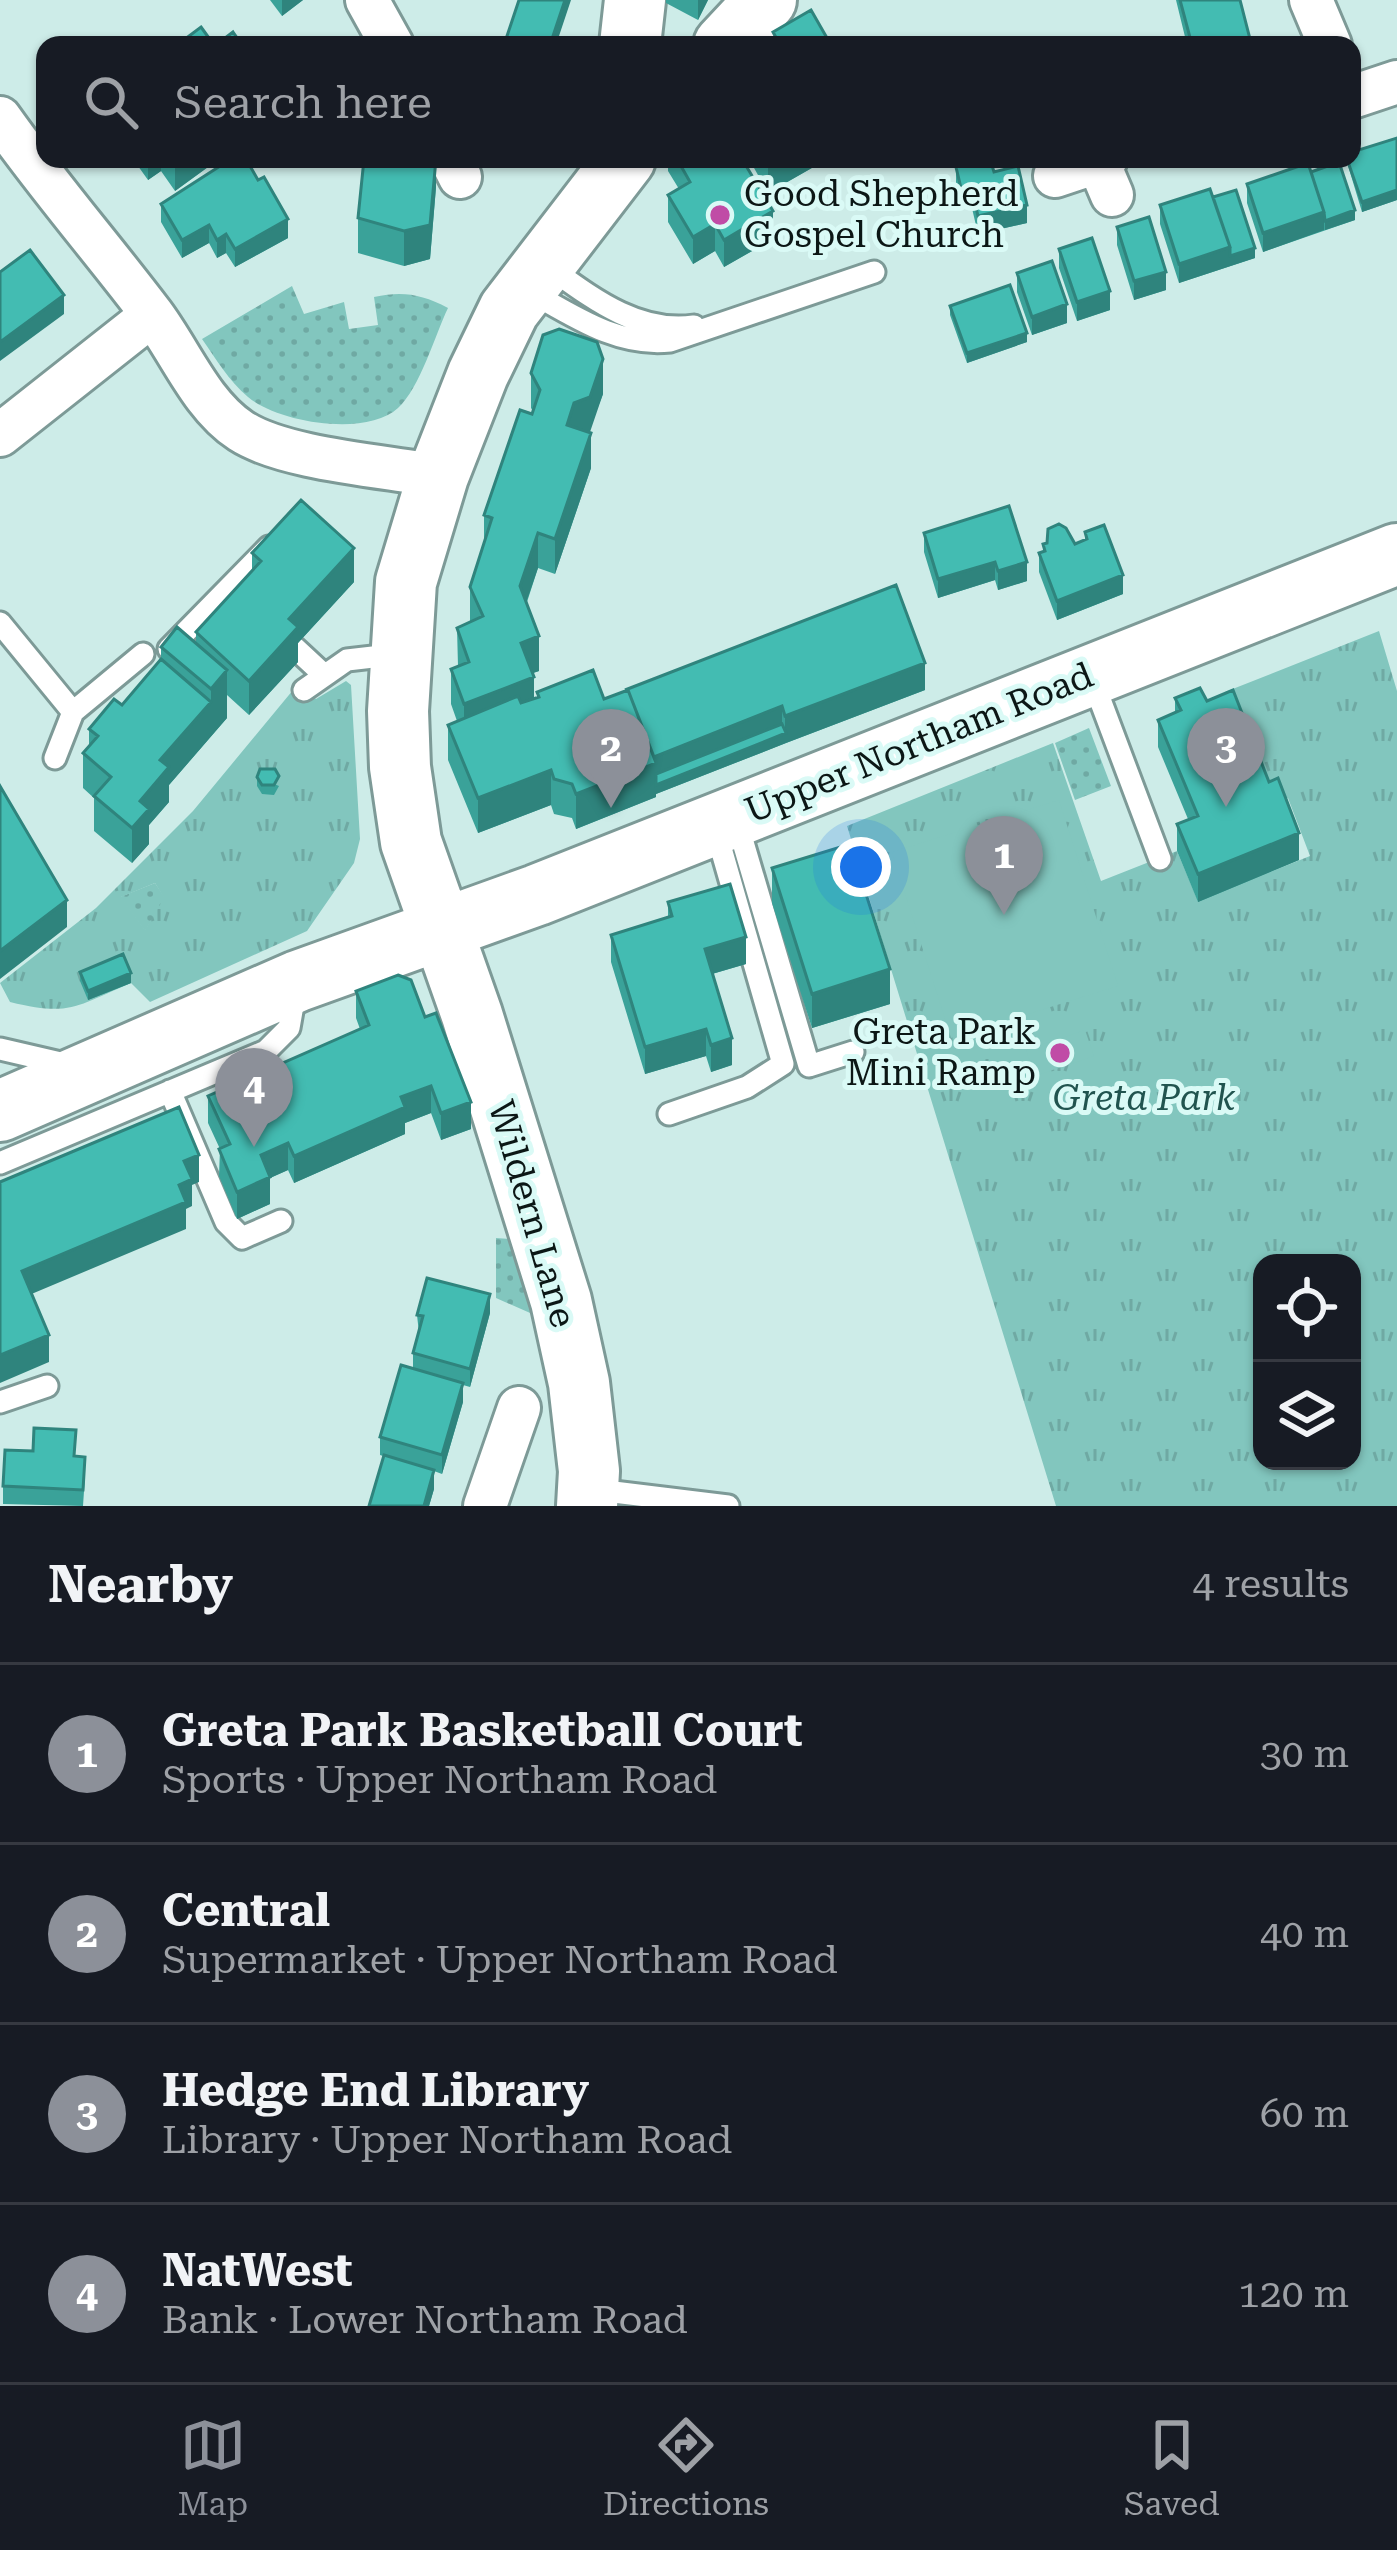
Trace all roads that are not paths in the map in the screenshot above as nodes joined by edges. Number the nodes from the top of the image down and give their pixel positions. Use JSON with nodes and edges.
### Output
{"nodes":[{"id":1,"x":367,"y":0,"type":"edge"},
{"id":2,"x":635,"y":0,"type":"edge"},
{"id":3,"x":766,"y":0,"type":"edge"},
{"id":4,"x":1311,"y":0,"type":"edge"},
{"id":5,"x":387,"y":36,"type":"edge"},
{"id":6,"x":632,"y":36,"type":"edge"},
{"id":7,"x":732,"y":36,"type":"edge"},
{"id":8,"x":1326,"y":36,"type":"edge"},
{"id":9,"x":1397,"y":82,"type":"edge"},
{"id":10,"x":1361,"y":94,"type":"edge"},
{"id":11,"x":0,"y":118,"type":"edge"},
{"id":12,"x":619,"y":168,"type":"edge"},
{"id":13,"x":1105,"y":172,"type":"edge"},
{"id":14,"x":1055,"y":176,"type":"dead end"},
{"id":15,"x":874,"y":272,"type":"dead end"},
{"id":16,"x":535,"y":276,"type":"junction"},
{"id":17,"x":152,"y":315,"type":"junction"},
{"id":18,"x":721,"y":323,"type":"junction"},
{"id":19,"x":0,"y":435,"type":"edge"},
{"id":20,"x":438,"y":476,"type":"junction"},
{"id":21,"x":287,"y":528,"type":"edge"},
{"id":22,"x":1397,"y":554,"type":"edge"},
{"id":23,"x":230,"y":587,"type":"junction"},
{"id":24,"x":250,"y":607,"type":"edge"},
{"id":25,"x":0,"y":623,"type":"edge"},
{"id":26,"x":295,"y":648,"type":"edge"},
{"id":27,"x":169,"y":650,"type":"edge"},
{"id":28,"x":400,"y":653,"type":"junction"},
{"id":29,"x":143,"y":654,"type":"dead end"},
{"id":30,"x":323,"y":674,"type":"junction"},
{"id":31,"x":1090,"y":675,"type":"junction"},
{"id":32,"x":304,"y":690,"type":"dead end"},
{"id":33,"x":73,"y":712,"type":"junction"},
{"id":34,"x":55,"y":758,"type":"dead end"},
{"id":35,"x":725,"y":820,"type":"junction"},
{"id":36,"x":1160,"y":859,"type":"dead end"},
{"id":37,"x":440,"y":930,"type":"junction"},
{"id":38,"x":298,"y":981,"type":"junction"},
{"id":39,"x":0,"y":1049,"type":"edge"},
{"id":40,"x":853,"y":1052,"type":"dead end"},
{"id":41,"x":89,"y":1071,"type":"junction"},
{"id":42,"x":170,"y":1091,"type":"junction"},
{"id":43,"x":0,"y":1112,"type":"edge"},
{"id":44,"x":669,"y":1114,"type":"dead end"},
{"id":45,"x":0,"y":1163,"type":"edge"},
{"id":46,"x":280,"y":1221,"type":"dead end"},
{"id":47,"x":47,"y":1386,"type":"dead end"},
{"id":48,"x":0,"y":1402,"type":"edge"},
{"id":49,"x":519,"y":1408,"type":"dead end"},
{"id":50,"x":588,"y":1497,"type":"edge"},
{"id":51,"x":485,"y":1506,"type":"edge"},
{"id":52,"x":728,"y":1506,"type":"edge"}],
"edges":[{"from":1,"to":5,"type":"street"},
{"from":2,"to":6,"type":"main road"},
{"from":3,"to":7,"type":"main road"},
{"from":4,"to":8,"type":"street"},
{"from":9,"to":10,"type":"street"},
{"from":11,"to":17,"type":"street"},
{"from":12,"to":16,"type":"main road","name":"Wildern Lane"},
{"from":13,"to":14,"type":"street"},
{"from":15,"to":18,"type":"lane"},
{"from":16,"to":18,"type":"lane"},
{"from":16,"to":18,"type":"lane"},
{"from":16,"to":20,"type":"main road","name":"Wildern Lane"},
{"from":17,"to":19,"type":"street"},
{"from":17,"to":20,"type":"street"},
{"from":20,"to":28,"type":"main road","name":"Wildern Lane"},
{"from":21,"to":23,"type":"lane"},
{"from":22,"to":31,"type":"main road","name":"Upper Northam Road"},
{"from":23,"to":24,"type":"lane"},
{"from":23,"to":27,"type":"lane"},
{"from":25,"to":33,"type":"lane"},
{"from":26,"to":30,"type":"lane"},
{"from":28,"to":30,"type":"lane"},
{"from":28,"to":37,"type":"main road","name":"Wildern Lane"},
{"from":29,"to":33,"type":"lane"},
{"from":30,"to":32,"type":"lane"},
{"from":31,"to":35,"type":"main road","name":"Upper Northam Road"},
{"from":31,"to":36,"type":"lane"},
{"from":33,"to":34,"type":"lane"},
{"from":35,"to":37,"type":"main road","name":"Upper Northam Road"},
{"from":35,"to":40,"type":"lane"},
{"from":35,"to":44,"type":"lane"},
{"from":37,"to":38,"type":"main road","name":"Upper Northam Road"},
{"from":37,"to":50,"type":"main road","name":"Wildern Lane"},
{"from":38,"to":41,"type":"main road","name":"Upper Northam Road"},
{"from":38,"to":42,"type":"lane"},
{"from":39,"to":41,"type":"lane"},
{"from":41,"to":43,"type":"main road","name":"Upper Northam Road"},
{"from":42,"to":45,"type":"lane"},
{"from":42,"to":46,"type":"lane"},
{"from":47,"to":48,"type":"lane"},
{"from":49,"to":51,"type":"street"},
{"from":50,"to":52,"type":"lane"}]}
